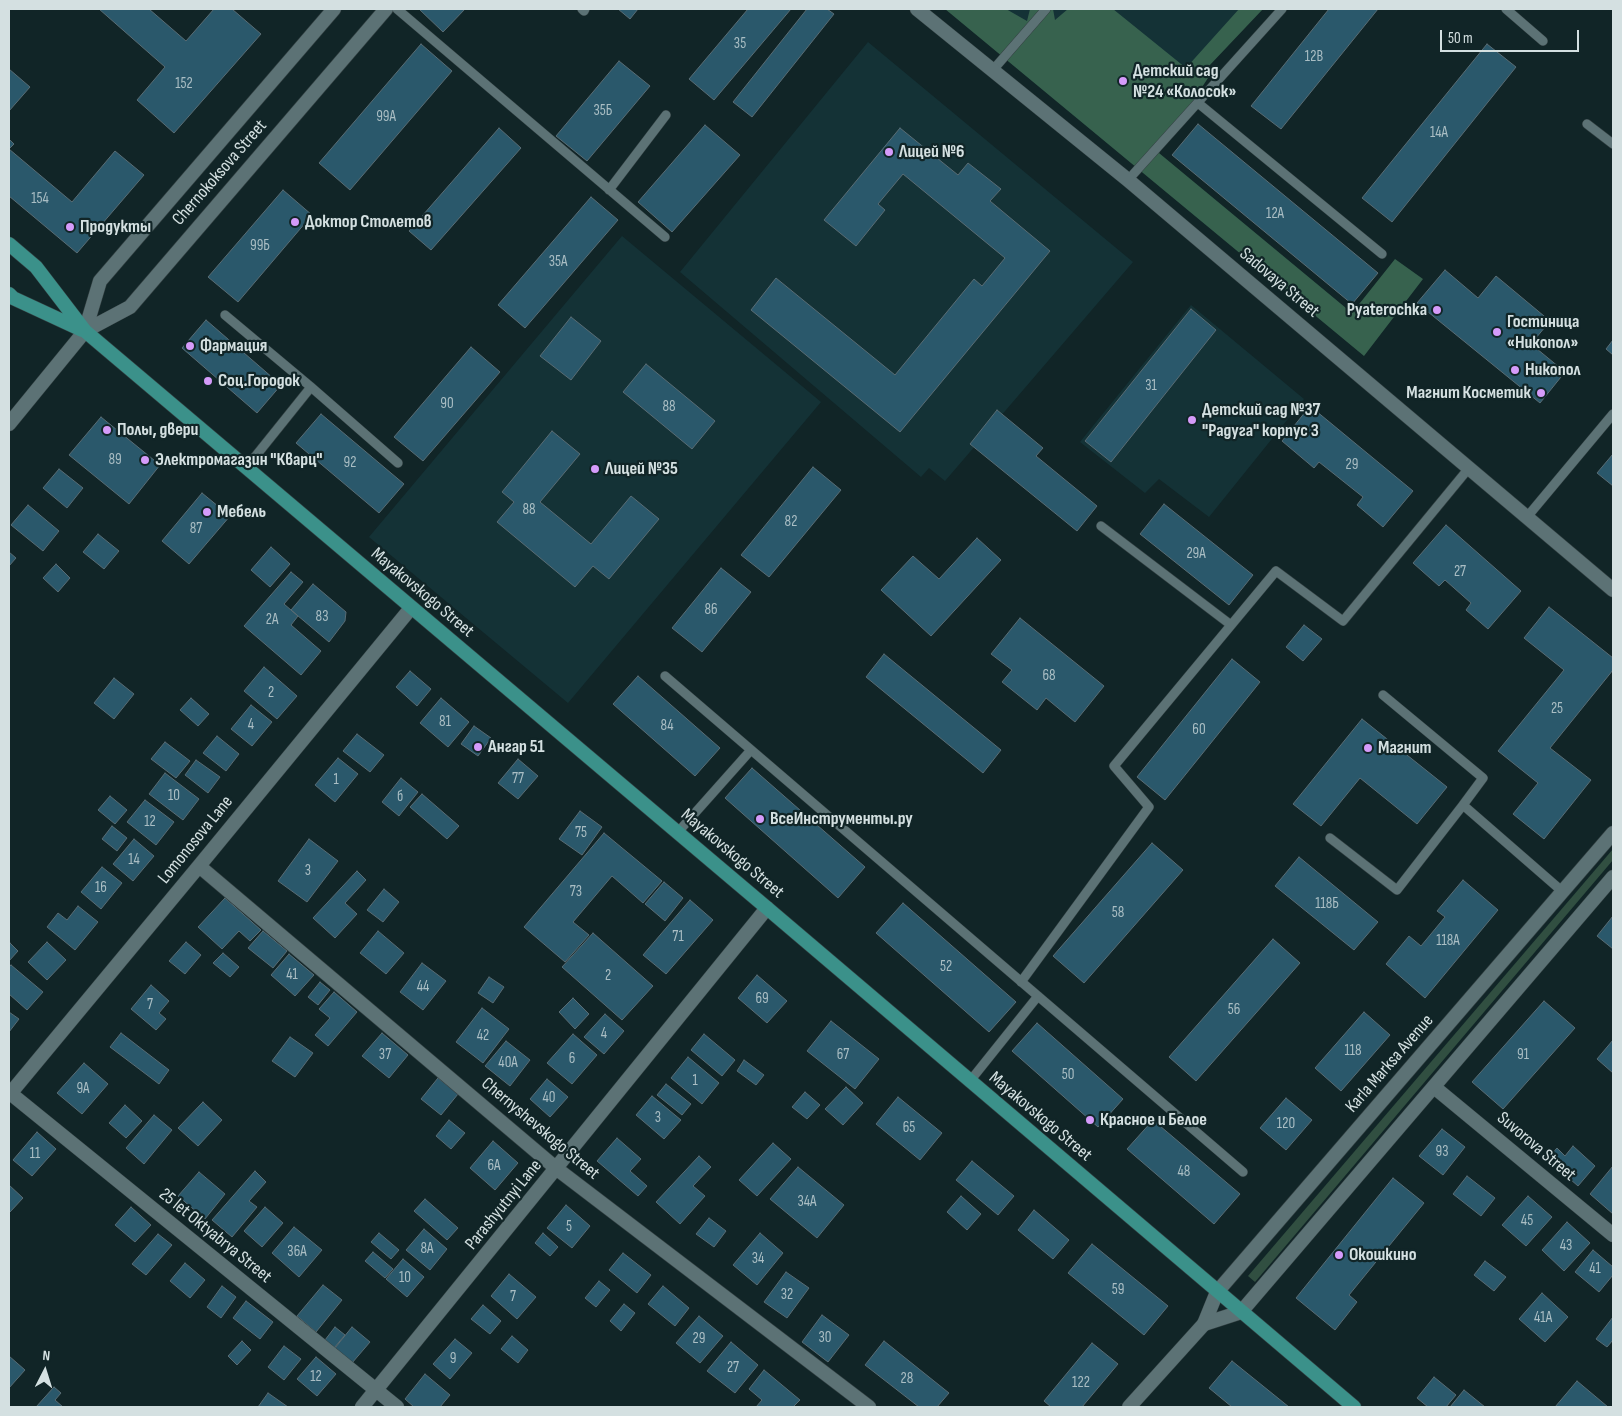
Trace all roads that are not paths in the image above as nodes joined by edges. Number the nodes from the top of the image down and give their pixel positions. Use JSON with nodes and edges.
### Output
{"nodes":[{"id":1,"x":334,"y":9,"type":"edge"},
{"id":2,"x":386,"y":9,"type":"edge"},
{"id":3,"x":397,"y":9,"type":"edge"},
{"id":4,"x":582,"y":9,"type":"edge"},
{"id":5,"x":585,"y":9,"type":"edge"},
{"id":6,"x":917,"y":9,"type":"edge"},
{"id":7,"x":1046,"y":9,"type":"edge"},
{"id":8,"x":1282,"y":9,"type":"edge"},
{"id":9,"x":1506,"y":9,"type":"edge"},
{"id":10,"x":1543,"y":41,"type":"dead end"},
{"id":11,"x":992,"y":71,"type":"junction"},
{"id":12,"x":1198,"y":103,"type":"junction"},
{"id":13,"x":666,"y":115,"type":"dead end"},
{"id":14,"x":1587,"y":124,"type":"dead end"},
{"id":15,"x":1613,"y":144,"type":"edge"},
{"id":16,"x":1128,"y":180,"type":"junction"},
{"id":17,"x":609,"y":190,"type":"junction"},
{"id":18,"x":665,"y":237,"type":"dead end"},
{"id":19,"x":9,"y":244,"type":"edge"},
{"id":20,"x":1382,"y":254,"type":"dead end"},
{"id":21,"x":9,"y":294,"type":"edge"},
{"id":22,"x":225,"y":315,"type":"dead end"},
{"id":23,"x":85,"y":331,"type":"junction"},
{"id":24,"x":311,"y":387,"type":"junction"},
{"id":25,"x":1613,"y":414,"type":"edge"},
{"id":26,"x":9,"y":424,"type":"edge"},
{"id":27,"x":398,"y":463,"type":"dead end"},
{"id":28,"x":246,"y":468,"type":"junction"},
{"id":29,"x":1469,"y":468,"type":"junction"},
{"id":30,"x":1527,"y":517,"type":"junction"},
{"id":31,"x":1101,"y":526,"type":"dead end"},
{"id":32,"x":1613,"y":590,"type":"edge"},
{"id":33,"x":411,"y":608,"type":"junction"},
{"id":34,"x":1231,"y":625,"type":"junction"},
{"id":35,"x":664,"y":676,"type":"dead end"},
{"id":36,"x":1383,"y":695,"type":"dead end"},
{"id":37,"x":751,"y":750,"type":"junction"},
{"id":38,"x":1463,"y":805,"type":"junction"},
{"id":39,"x":678,"y":832,"type":"junction"},
{"id":40,"x":1613,"y":833,"type":"edge"},
{"id":41,"x":1330,"y":838,"type":"dead end"},
{"id":42,"x":199,"y":866,"type":"junction"},
{"id":43,"x":1613,"y":877,"type":"edge"},
{"id":44,"x":1562,"y":892,"type":"junction"},
{"id":45,"x":767,"y":908,"type":"junction"},
{"id":46,"x":1021,"y":982,"type":"junction"},
{"id":47,"x":1038,"y":996,"type":"junction"},
{"id":48,"x":970,"y":1081,"type":"junction"},
{"id":49,"x":1434,"y":1087,"type":"junction"},
{"id":50,"x":9,"y":1094,"type":"edge"},
{"id":51,"x":557,"y":1169,"type":"junction"},
{"id":52,"x":1243,"y":1172,"type":"dead end"},
{"id":53,"x":1613,"y":1235,"type":"edge"},
{"id":54,"x":1217,"y":1292,"type":"junction"},
{"id":55,"x":1241,"y":1312,"type":"junction"},
{"id":56,"x":1204,"y":1324,"type":"junction"},
{"id":57,"x":376,"y":1390,"type":"junction"},
{"id":58,"x":362,"y":1407,"type":"edge"},
{"id":59,"x":397,"y":1407,"type":"edge"},
{"id":60,"x":869,"y":1407,"type":"edge"},
{"id":61,"x":1129,"y":1407,"type":"edge"},
{"id":62,"x":1354,"y":1407,"type":"edge"}],
"edges":[{"from":1,"to":23,"type":"street","name":"Chernokoksova Street"},
{"from":2,"to":23,"type":"street","name":"Chernokoksova Street"},
{"from":3,"to":17,"type":"lane"},
{"from":4,"to":5,"type":"lane"},
{"from":6,"to":11,"type":"street","name":"Sadovaya Street"},
{"from":7,"to":11,"type":"lane"},
{"from":8,"to":12,"type":"lane"},
{"from":9,"to":10,"type":"lane"},
{"from":11,"to":16,"type":"street","name":"Sadovaya Street"},
{"from":12,"to":16,"type":"lane"},
{"from":12,"to":20,"type":"lane"},
{"from":13,"to":17,"type":"lane"},
{"from":14,"to":15,"type":"lane"},
{"from":16,"to":29,"type":"street","name":"Sadovaya Street"},
{"from":17,"to":18,"type":"lane"},
{"from":19,"to":23,"type":"main road","name":"Mayakovskogo Street"},
{"from":21,"to":23,"type":"main road","name":"Mayakovskogo Street"},
{"from":22,"to":24,"type":"lane"},
{"from":23,"to":26,"type":"street"},
{"from":23,"to":28,"type":"main road","name":"Mayakovskogo Street"},
{"from":24,"to":27,"type":"lane"},
{"from":24,"to":28,"type":"lane"},
{"from":25,"to":30,"type":"lane"},
{"from":28,"to":33,"type":"main road","name":"Mayakovskogo Street"},
{"from":29,"to":30,"type":"street","name":"Sadovaya Street"},
{"from":29,"to":34,"type":"lane"},
{"from":30,"to":32,"type":"street","name":"Sadovaya Street"},
{"from":31,"to":34,"type":"lane"},
{"from":33,"to":39,"type":"main road","name":"Mayakovskogo Street"},
{"from":33,"to":42,"type":"street","name":"Lomonosova Lane"},
{"from":34,"to":46,"type":"lane"},
{"from":35,"to":37,"type":"lane"},
{"from":36,"to":38,"type":"lane"},
{"from":37,"to":39,"type":"lane"},
{"from":37,"to":46,"type":"lane"},
{"from":38,"to":41,"type":"lane"},
{"from":38,"to":44,"type":"lane"},
{"from":39,"to":45,"type":"main road","name":"Mayakovskogo Street"},
{"from":40,"to":44,"type":"street","name":"Karla Marksa Avenue"},
{"from":42,"to":50,"type":"street","name":"Lomonosova Lane"},
{"from":42,"to":51,"type":"street","name":"Chernyshevskogo Street"},
{"from":43,"to":49,"type":"street"},
{"from":44,"to":54,"type":"street","name":"Karla Marksa Avenue"},
{"from":45,"to":48,"type":"main road","name":"Mayakovskogo Street"},
{"from":45,"to":51,"type":"street","name":"Parashyutnyi Lane"},
{"from":46,"to":47,"type":"lane"},
{"from":47,"to":48,"type":"lane"},
{"from":47,"to":52,"type":"lane"},
{"from":48,"to":54,"type":"main road","name":"Mayakovskogo Street"},
{"from":49,"to":53,"type":"street","name":"Suvorova Street"},
{"from":49,"to":55,"type":"street"},
{"from":50,"to":57,"type":"street","name":"25 let Oktyabrya Street"},
{"from":51,"to":57,"type":"street","name":"Parashyutnyi Lane"},
{"from":51,"to":60,"type":"street","name":"Chernyshevskogo Street"},
{"from":54,"to":55,"type":"main road","name":"Mayakovskogo Street"},
{"from":54,"to":56,"type":"street","name":"Karla Marksa Avenue"},
{"from":55,"to":56,"type":"street","name":"Karla Marksa Avenue"},
{"from":55,"to":62,"type":"main road","name":"Mayakovskogo Street"},
{"from":56,"to":61,"type":"street","name":"Karla Marksa Avenue"},
{"from":57,"to":58,"type":"street","name":"Parashyutnyi Lane"},
{"from":57,"to":59,"type":"street","name":"25 let Oktyabrya Street"}]}
